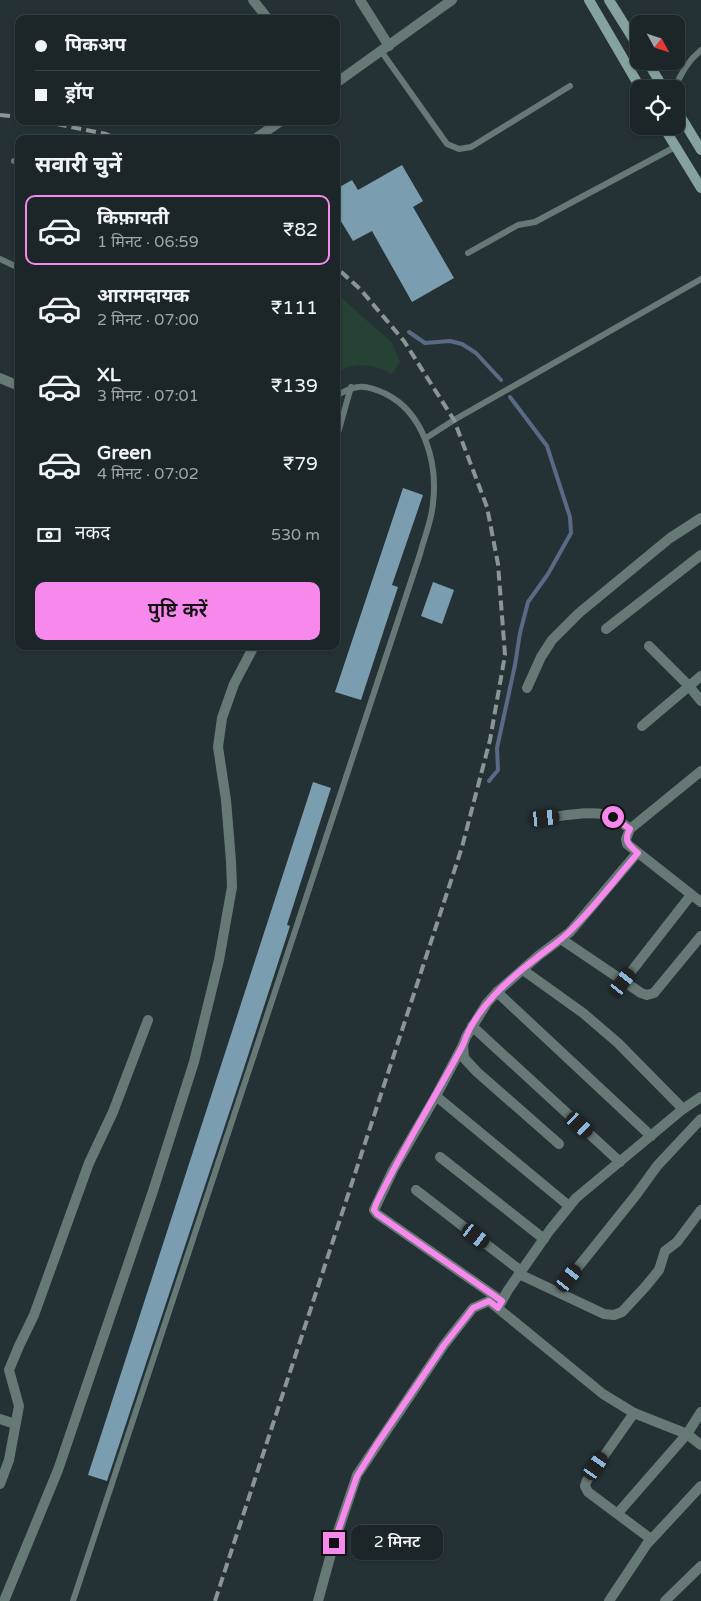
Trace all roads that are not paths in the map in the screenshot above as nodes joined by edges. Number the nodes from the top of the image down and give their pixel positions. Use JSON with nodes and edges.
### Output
{"nodes":[{"id":1,"x":253,"y":0,"type":"edge"},
{"id":2,"x":360,"y":0,"type":"edge"},
{"id":3,"x":452,"y":0,"type":"edge"},
{"id":4,"x":589,"y":0,"type":"edge"},
{"id":5,"x":609,"y":0,"type":"edge"},
{"id":6,"x":265,"y":15,"type":"edge"},
{"id":7,"x":630,"y":34,"type":"edge"},
{"id":8,"x":385,"y":49,"type":"junction"},
{"id":9,"x":701,"y":50,"type":"edge"},
{"id":10,"x":340,"y":80,"type":"edge"},
{"id":11,"x":636,"y":80,"type":"edge"},
{"id":12,"x":678,"y":80,"type":"edge"},
{"id":13,"x":570,"y":86,"type":"dead end"},
{"id":14,"x":685,"y":124,"type":"edge"},
{"id":15,"x":274,"y":125,"type":"edge"},
{"id":16,"x":260,"y":135,"type":"edge"},
{"id":17,"x":668,"y":135,"type":"edge"},
{"id":18,"x":675,"y":147,"type":"junction"},
{"id":19,"x":701,"y":150,"type":"edge"},
{"id":20,"x":701,"y":188,"type":"edge"},
{"id":21,"x":468,"y":253,"type":"dead end"},
{"id":22,"x":0,"y":259,"type":"edge"},
{"id":23,"x":15,"y":266,"type":"edge"},
{"id":24,"x":701,"y":279,"type":"edge"},
{"id":25,"x":0,"y":378,"type":"edge"},
{"id":26,"x":15,"y":384,"type":"edge"},
{"id":27,"x":351,"y":387,"type":"junction"},
{"id":28,"x":340,"y":394,"type":"edge"},
{"id":29,"x":340,"y":426,"type":"edge"},
{"id":30,"x":426,"y":438,"type":"junction"},
{"id":31,"x":701,"y":518,"type":"edge"},
{"id":32,"x":701,"y":554,"type":"edge"},
{"id":33,"x":606,"y":629,"type":"dead end"},
{"id":34,"x":649,"y":646,"type":"dead end"},
{"id":35,"x":252,"y":650,"type":"edge"},
{"id":36,"x":701,"y":676,"type":"edge"},
{"id":37,"x":689,"y":686,"type":"junction"},
{"id":38,"x":527,"y":688,"type":"dead end"},
{"id":39,"x":701,"y":701,"type":"edge"},
{"id":40,"x":642,"y":726,"type":"dead end"},
{"id":41,"x":701,"y":771,"type":"edge"},
{"id":42,"x":545,"y":818,"type":"dead end"},
{"id":43,"x":630,"y":829,"type":"junction"},
{"id":44,"x":638,"y":853,"type":"junction"},
{"id":45,"x":691,"y":895,"type":"junction"},
{"id":46,"x":701,"y":902,"type":"edge"},
{"id":47,"x":701,"y":936,"type":"edge"},
{"id":48,"x":561,"y":939,"type":"junction"},
{"id":49,"x":523,"y":970,"type":"junction"},
{"id":50,"x":623,"y":982,"type":"junction"},
{"id":51,"x":497,"y":992,"type":"junction"},
{"id":52,"x":148,"y":1020,"type":"dead end"},
{"id":53,"x":472,"y":1026,"type":"junction"},
{"id":54,"x":463,"y":1045,"type":"junction"},
{"id":55,"x":436,"y":1096,"type":"junction"},
{"id":56,"x":701,"y":1097,"type":"edge"},
{"id":57,"x":683,"y":1109,"type":"junction"},
{"id":58,"x":701,"y":1119,"type":"edge"},
{"id":59,"x":651,"y":1136,"type":"junction"},
{"id":60,"x":559,"y":1144,"type":"dead end"},
{"id":61,"x":440,"y":1157,"type":"dead end"},
{"id":62,"x":620,"y":1162,"type":"junction"},
{"id":63,"x":416,"y":1190,"type":"dead end"},
{"id":64,"x":569,"y":1206,"type":"junction"},
{"id":65,"x":701,"y":1210,"type":"edge"},
{"id":66,"x":544,"y":1239,"type":"junction"},
{"id":67,"x":520,"y":1273,"type":"junction"},
{"id":68,"x":558,"y":1292,"type":"junction"},
{"id":69,"x":500,"y":1305,"type":"junction"},
{"id":70,"x":701,"y":1412,"type":"edge"},
{"id":71,"x":634,"y":1413,"type":"junction"},
{"id":72,"x":0,"y":1420,"type":"edge"},
{"id":73,"x":15,"y":1424,"type":"junction"},
{"id":74,"x":686,"y":1434,"type":"junction"},
{"id":75,"x":701,"y":1445,"type":"edge"},
{"id":76,"x":0,"y":1484,"type":"edge"},
{"id":77,"x":701,"y":1486,"type":"edge"},
{"id":78,"x":618,"y":1514,"type":"junction"},
{"id":79,"x":652,"y":1539,"type":"junction"},
{"id":80,"x":701,"y":1566,"type":"edge"},
{"id":81,"x":4,"y":1601,"type":"edge"},
{"id":82,"x":73,"y":1601,"type":"edge"},
{"id":83,"x":318,"y":1601,"type":"edge"},
{"id":84,"x":609,"y":1601,"type":"edge"},
{"id":85,"x":665,"y":1601,"type":"edge"}],
"edges":[{"from":1,"to":6,"type":"street"},
{"from":2,"to":8,"type":"street"},
{"from":3,"to":8,"type":"street"},
{"from":4,"to":11,"type":"main road"},
{"from":5,"to":7,"type":"main road"},
{"from":8,"to":10,"type":"street"},
{"from":8,"to":13,"type":"lane"},
{"from":9,"to":12,"type":"lane"},
{"from":14,"to":19,"type":"main road"},
{"from":15,"to":16,"type":"street"},
{"from":17,"to":18,"type":"main road"},
{"from":18,"to":20,"type":"main road"},
{"from":18,"to":21,"type":"lane"},
{"from":22,"to":23,"type":"lane"},
{"from":24,"to":30,"type":"lane"},
{"from":25,"to":26,"type":"street"},
{"from":27,"to":28,"type":"lane"},
{"from":27,"to":29,"type":"lane"},
{"from":27,"to":30,"type":"lane"},
{"from":30,"to":82,"type":"lane"},
{"from":31,"to":38,"type":"street"},
{"from":32,"to":33,"type":"street"},
{"from":34,"to":37,"type":"street"},
{"from":35,"to":81,"type":"street"},
{"from":36,"to":37,"type":"street"},
{"from":37,"to":39,"type":"street"},
{"from":37,"to":40,"type":"street"},
{"from":41,"to":43,"type":"street"},
{"from":42,"to":43,"type":"street"},
{"from":43,"to":44,"type":"street"},
{"from":44,"to":45,"type":"street"},
{"from":44,"to":48,"type":"street"},
{"from":45,"to":46,"type":"street"},
{"from":45,"to":50,"type":"street"},
{"from":47,"to":50,"type":"street"},
{"from":48,"to":49,"type":"street"},
{"from":48,"to":50,"type":"street"},
{"from":49,"to":51,"type":"street"},
{"from":49,"to":57,"type":"street"},
{"from":51,"to":53,"type":"street"},
{"from":51,"to":59,"type":"street"},
{"from":52,"to":73,"type":"street"},
{"from":53,"to":54,"type":"street"},
{"from":53,"to":62,"type":"street"},
{"from":54,"to":55,"type":"street"},
{"from":54,"to":60,"type":"street"},
{"from":55,"to":64,"type":"street"},
{"from":55,"to":69,"type":"street"},
{"from":56,"to":57,"type":"street"},
{"from":57,"to":59,"type":"street"},
{"from":58,"to":68,"type":"street"},
{"from":59,"to":62,"type":"street"},
{"from":61,"to":66,"type":"street"},
{"from":62,"to":64,"type":"street"},
{"from":63,"to":67,"type":"street"},
{"from":64,"to":66,"type":"street"},
{"from":65,"to":68,"type":"street"},
{"from":66,"to":67,"type":"street"},
{"from":67,"to":68,"type":"street"},
{"from":67,"to":69,"type":"street"},
{"from":69,"to":71,"type":"street"},
{"from":69,"to":83,"type":"street"},
{"from":70,"to":74,"type":"street"},
{"from":71,"to":74,"type":"street"},
{"from":71,"to":78,"type":"street"},
{"from":72,"to":73,"type":"street"},
{"from":73,"to":76,"type":"street"},
{"from":74,"to":75,"type":"street"},
{"from":74,"to":78,"type":"street"},
{"from":77,"to":79,"type":"street"},
{"from":78,"to":79,"type":"street"},
{"from":79,"to":84,"type":"street"},
{"from":80,"to":85,"type":"street"}]}
